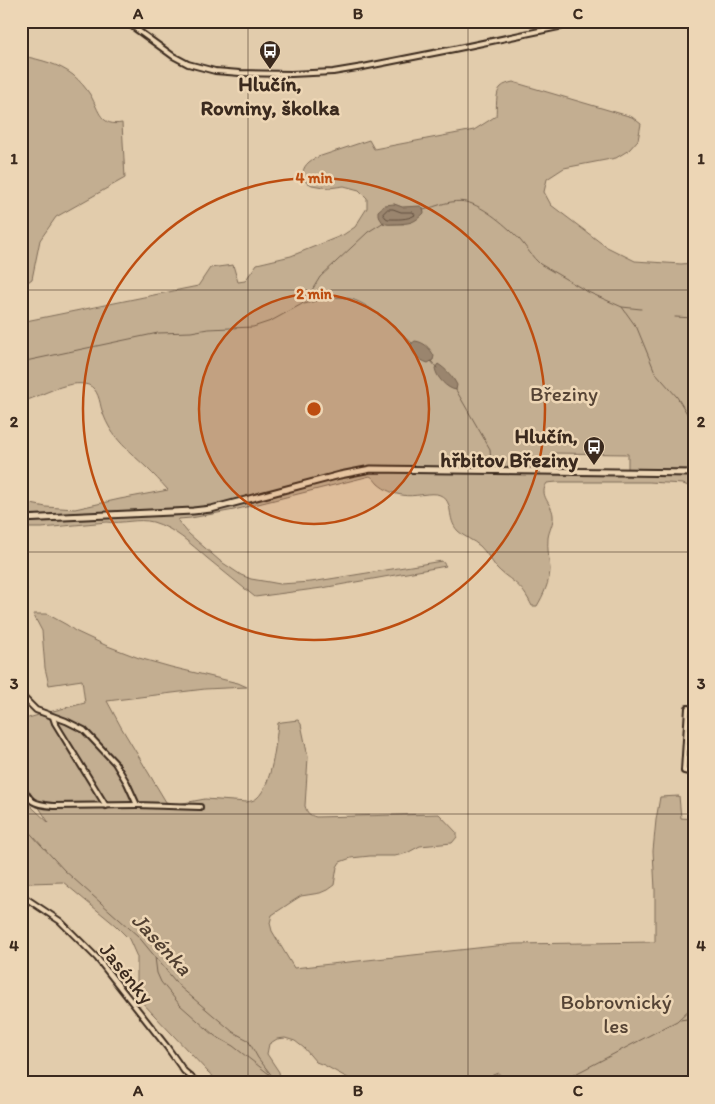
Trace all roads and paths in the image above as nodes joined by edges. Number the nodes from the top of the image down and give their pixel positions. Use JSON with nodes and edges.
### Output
{"nodes":[{"id":1,"x":125,"y":21,"type":"edge"},
{"id":2,"x":587,"y":21,"type":"edge"},
{"id":3,"x":694,"y":473,"type":"edge"},
{"id":4,"x":21,"y":519,"type":"edge"},
{"id":5,"x":21,"y":695,"type":"edge"},
{"id":6,"x":688,"y":708,"type":"dead end"},
{"id":7,"x":52,"y":717,"type":"junction"},
{"id":8,"x":694,"y":773,"type":"edge"},
{"id":9,"x":21,"y":784,"type":"edge"},
{"id":10,"x":137,"y":805,"type":"junction"},
{"id":11,"x":106,"y":806,"type":"junction"},
{"id":12,"x":200,"y":808,"type":"dead end"},
{"id":13,"x":21,"y":895,"type":"edge"},
{"id":14,"x":198,"y":1083,"type":"edge"}],
"edges":[{"from":1,"to":2,"type":"street"},
{"from":3,"to":4,"type":"street"},
{"from":5,"to":7,"type":"street"},
{"from":6,"to":8,"type":"street"},
{"from":7,"to":10,"type":"street"},
{"from":7,"to":11,"type":"street"},
{"from":9,"to":11,"type":"street"},
{"from":10,"to":11,"type":"street"},
{"from":10,"to":12,"type":"street"},
{"from":13,"to":14,"type":"street","name":"Jasénky"}]}
